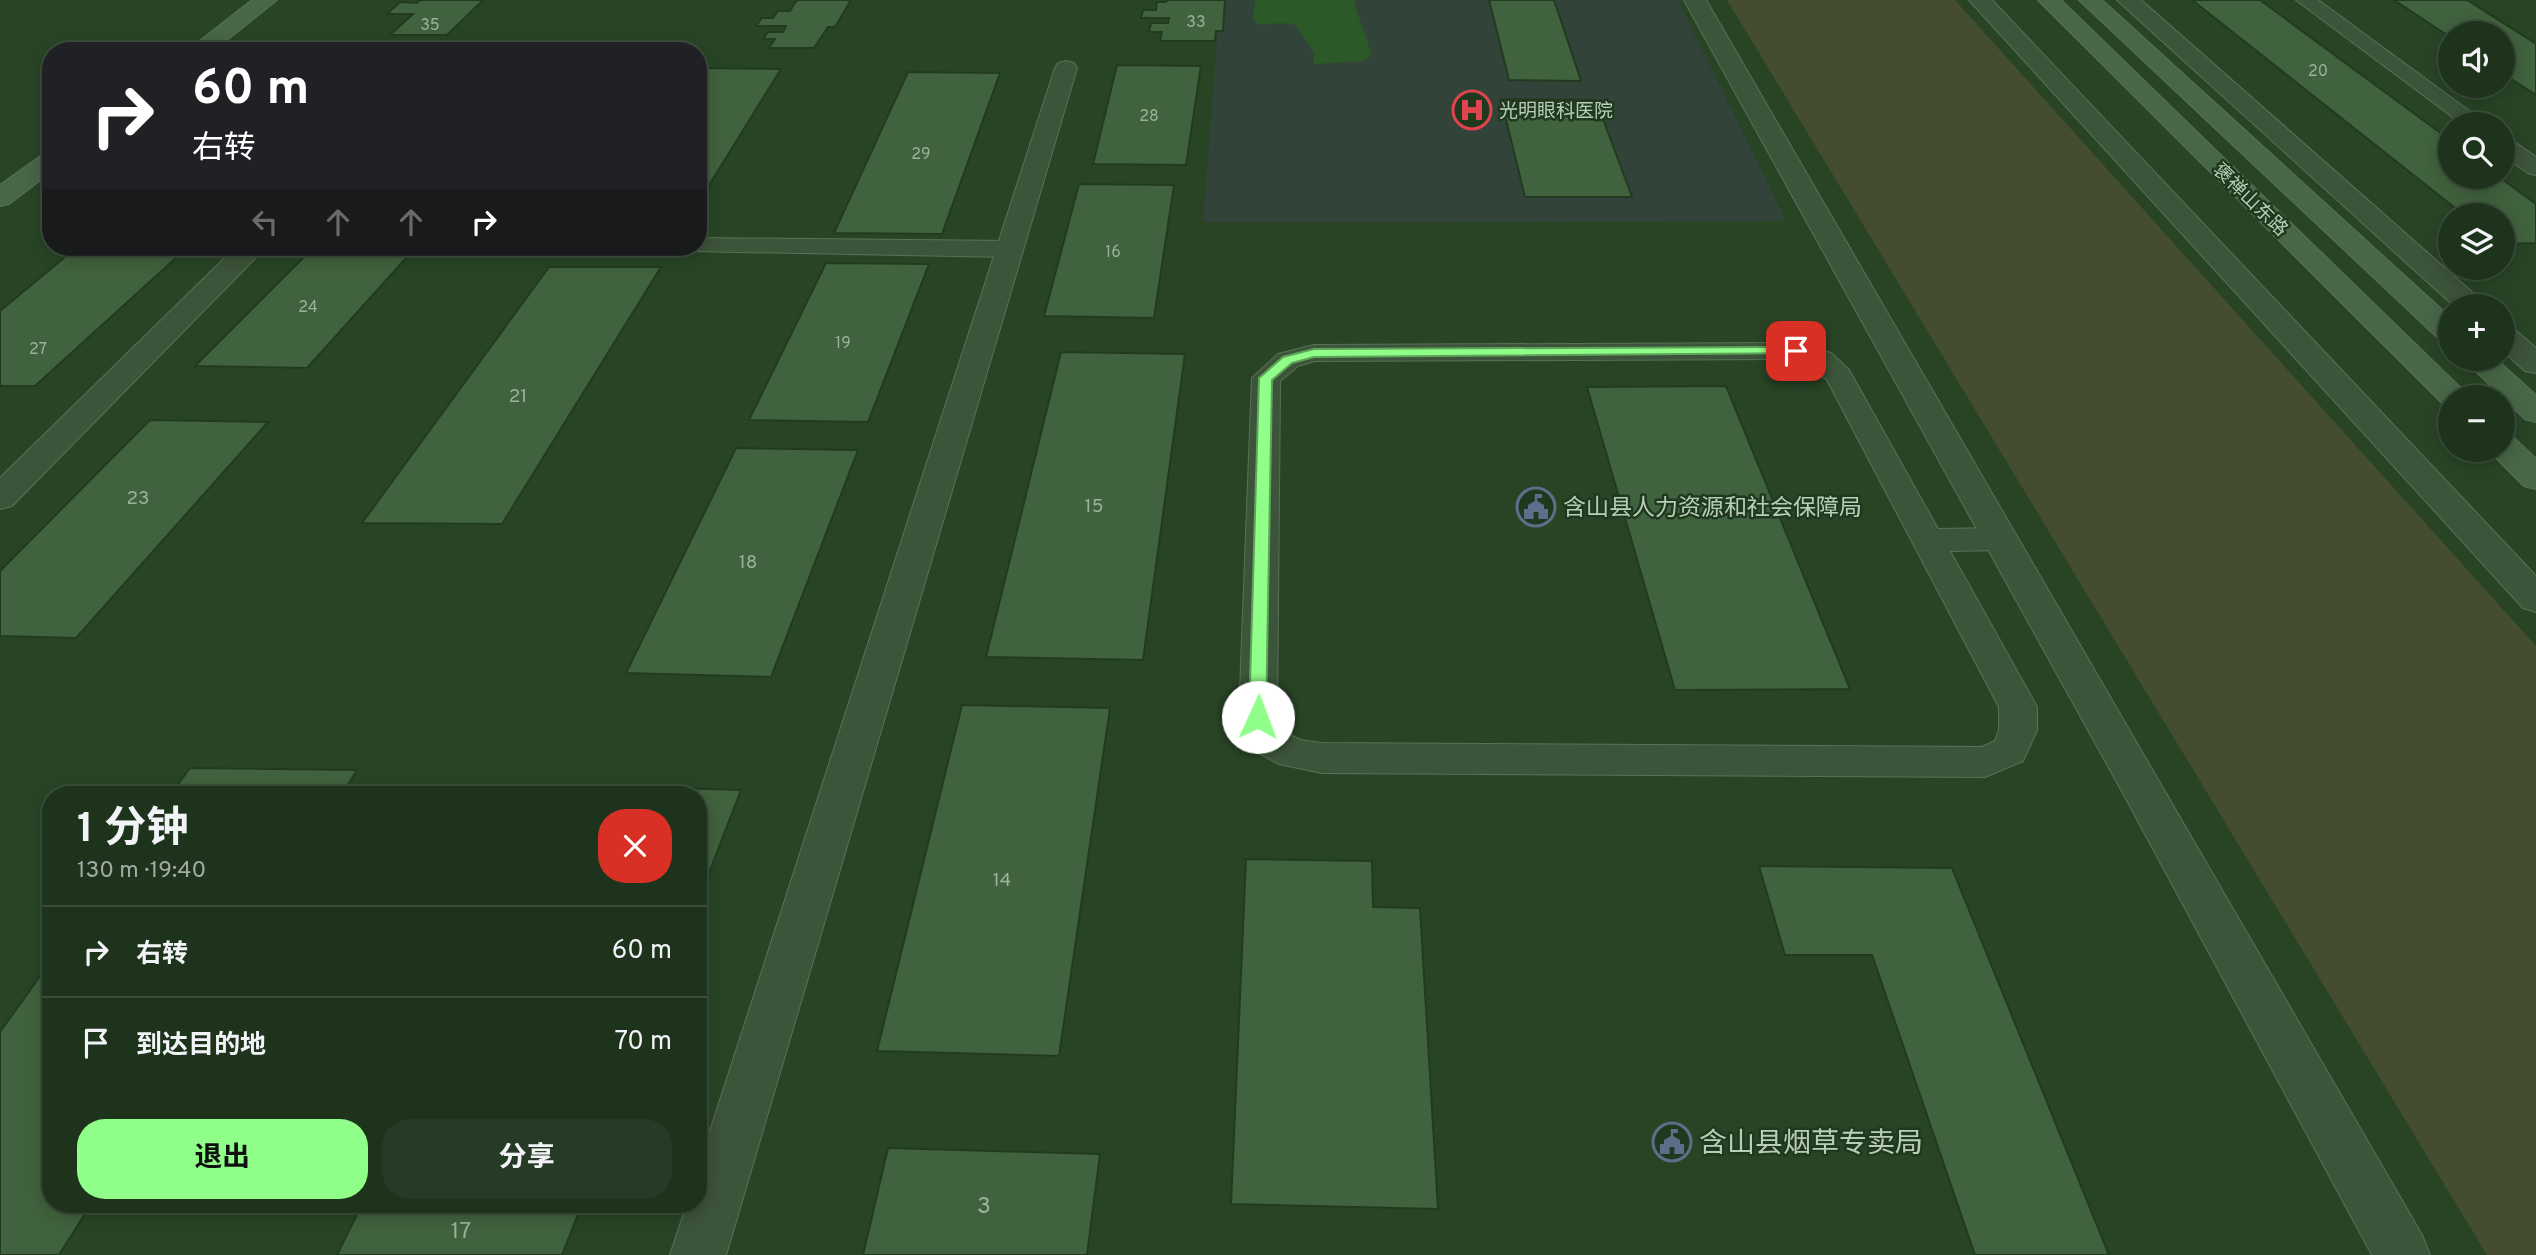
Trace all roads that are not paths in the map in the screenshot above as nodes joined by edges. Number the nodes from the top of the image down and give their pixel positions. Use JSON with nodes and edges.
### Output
{"nodes":[{"id":1,"x":266,"y":0,"type":"edge"},
{"id":2,"x":1695,"y":0,"type":"edge"},
{"id":3,"x":1980,"y":0,"type":"edge"},
{"id":4,"x":2049,"y":0,"type":"edge"},
{"id":5,"x":2090,"y":0,"type":"edge"},
{"id":6,"x":2128,"y":0,"type":"edge"},
{"id":7,"x":2306,"y":0,"type":"edge"},
{"id":8,"x":210,"y":42,"type":"edge"},
{"id":9,"x":1066,"y":68,"type":"dead end"},
{"id":10,"x":2460,"y":112,"type":"edge"},
{"id":11,"x":2515,"y":144,"type":"edge"},
{"id":12,"x":2536,"y":144,"type":"edge"},
{"id":13,"x":2515,"y":153,"type":"edge"},
{"id":14,"x":42,"y":167,"type":"edge"},
{"id":15,"x":2536,"y":168,"type":"edge"},
{"id":16,"x":0,"y":198,"type":"edge"},
{"id":17,"x":707,"y":246,"type":"edge"},
{"id":18,"x":1010,"y":250,"type":"junction"},
{"id":19,"x":243,"y":256,"type":"edge"},
{"id":20,"x":2459,"y":294,"type":"edge"},
{"id":21,"x":2438,"y":322,"type":"edge"},
{"id":22,"x":2515,"y":345,"type":"edge"},
{"id":23,"x":2536,"y":364,"type":"edge"},
{"id":24,"x":2491,"y":371,"type":"edge"},
{"id":25,"x":2442,"y":385,"type":"edge"},
{"id":26,"x":2536,"y":412,"type":"edge"},
{"id":27,"x":2515,"y":458,"type":"edge"},
{"id":28,"x":2536,"y":478,"type":"edge"},
{"id":29,"x":0,"y":498,"type":"edge"},
{"id":30,"x":2000,"y":539,"type":"junction"},
{"id":31,"x":1928,"y":540,"type":"junction"},
{"id":32,"x":2536,"y":599,"type":"edge"},
{"id":33,"x":698,"y":1255,"type":"edge"},
{"id":34,"x":2402,"y":1255,"type":"edge"}],
"edges":[{"from":1,"to":8,"type":"main road"},
{"from":2,"to":30,"type":"street"},
{"from":3,"to":32,"type":"street"},
{"from":4,"to":25,"type":"main road","name":"褒禅山东路"},
{"from":5,"to":21,"type":"main road","name":"褒禅山东路"},
{"from":6,"to":20,"type":"street"},
{"from":7,"to":10,"type":"lane"},
{"from":9,"to":18,"type":"street"},
{"from":11,"to":12,"type":"lane"},
{"from":13,"to":15,"type":"lane"},
{"from":14,"to":16,"type":"main road"},
{"from":17,"to":18,"type":"lane"},
{"from":18,"to":33,"type":"street"},
{"from":19,"to":29,"type":"street"},
{"from":22,"to":23,"type":"street"},
{"from":24,"to":26,"type":"main road"},
{"from":27,"to":28,"type":"main road"},
{"from":30,"to":31,"type":"lane"},
{"from":30,"to":34,"type":"street"},
{"from":31,"to":31,"type":"lane"}]}
